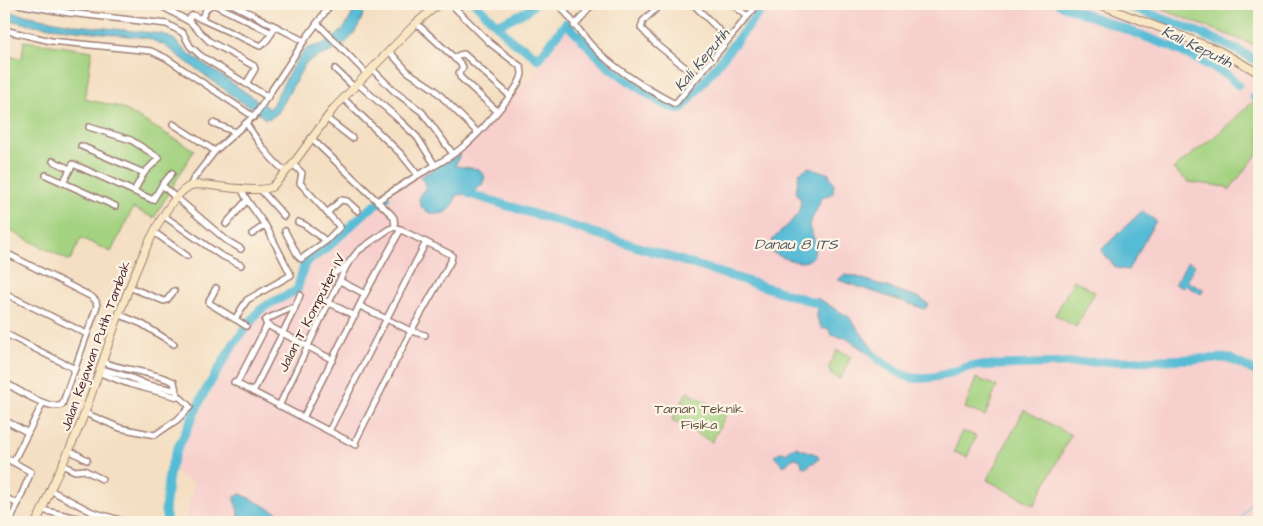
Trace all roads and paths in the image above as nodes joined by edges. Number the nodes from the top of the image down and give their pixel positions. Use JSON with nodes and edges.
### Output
{"nodes":[{"id":1,"x":17,"y":4,"type":"edge"},
{"id":2,"x":158,"y":4,"type":"edge"},
{"id":3,"x":232,"y":4,"type":"edge"},
{"id":4,"x":331,"y":4,"type":"edge"},
{"id":5,"x":439,"y":4,"type":"edge"},
{"id":6,"x":451,"y":4,"type":"edge"},
{"id":7,"x":593,"y":4,"type":"edge"},
{"id":8,"x":661,"y":4,"type":"edge"},
{"id":9,"x":693,"y":4,"type":"edge"},
{"id":10,"x":732,"y":4,"type":"edge"},
{"id":11,"x":758,"y":4,"type":"edge"},
{"id":12,"x":1098,"y":4,"type":"edge"},
{"id":13,"x":562,"y":5,"type":"edge"},
{"id":14,"x":52,"y":7,"type":"edge"},
{"id":15,"x":747,"y":16,"type":"junction"},
{"id":16,"x":187,"y":20,"type":"junction"},
{"id":17,"x":200,"y":20,"type":"junction"},
{"id":18,"x":317,"y":23,"type":"junction"},
{"id":19,"x":416,"y":23,"type":"junction"},
{"id":20,"x":275,"y":26,"type":"junction"},
{"id":21,"x":574,"y":26,"type":"junction"},
{"id":22,"x":4,"y":30,"type":"edge"},
{"id":23,"x":272,"y":33,"type":"junction"},
{"id":24,"x":728,"y":38,"type":"junction"},
{"id":25,"x":304,"y":41,"type":"junction"},
{"id":26,"x":390,"y":51,"type":"junction"},
{"id":27,"x":455,"y":59,"type":"junction"},
{"id":28,"x":335,"y":69,"type":"dead end"},
{"id":29,"x":369,"y":71,"type":"junction"},
{"id":30,"x":1259,"y":73,"type":"edge"},
{"id":31,"x":697,"y":77,"type":"junction"},
{"id":32,"x":246,"y":84,"type":"junction"},
{"id":33,"x":356,"y":86,"type":"junction"},
{"id":34,"x":510,"y":96,"type":"junction"},
{"id":35,"x":268,"y":97,"type":"junction"},
{"id":36,"x":344,"y":99,"type":"junction"},
{"id":37,"x":497,"y":111,"type":"junction"},
{"id":38,"x":255,"y":116,"type":"junction"},
{"id":39,"x":326,"y":118,"type":"junction"},
{"id":40,"x":213,"y":123,"type":"dead end"},
{"id":41,"x":246,"y":123,"type":"junction"},
{"id":42,"x":173,"y":124,"type":"dead end"},
{"id":43,"x":89,"y":126,"type":"dead end"},
{"id":44,"x":235,"y":132,"type":"junction"},
{"id":45,"x":478,"y":133,"type":"junction"},
{"id":46,"x":311,"y":138,"type":"junction"},
{"id":47,"x":352,"y":138,"type":"dead end"},
{"id":48,"x":81,"y":146,"type":"dead end"},
{"id":49,"x":215,"y":151,"type":"junction"},
{"id":50,"x":454,"y":154,"type":"junction"},
{"id":51,"x":53,"y":161,"type":"dead end"},
{"id":52,"x":293,"y":164,"type":"junction"},
{"id":53,"x":435,"y":165,"type":"junction"},
{"id":54,"x":70,"y":168,"type":"junction"},
{"id":55,"x":286,"y":172,"type":"junction"},
{"id":56,"x":144,"y":173,"type":"junction"},
{"id":57,"x":172,"y":173,"type":"dead end"},
{"id":58,"x":46,"y":175,"type":"dead end"},
{"id":59,"x":418,"y":175,"type":"junction"},
{"id":60,"x":63,"y":183,"type":"junction"},
{"id":61,"x":162,"y":185,"type":"junction"},
{"id":62,"x":190,"y":186,"type":"junction"},
{"id":63,"x":241,"y":188,"type":"junction"},
{"id":64,"x":260,"y":188,"type":"junction"},
{"id":65,"x":134,"y":191,"type":"junction"},
{"id":66,"x":177,"y":198,"type":"junction"},
{"id":67,"x":246,"y":200,"type":"junction"},
{"id":68,"x":379,"y":203,"type":"junction"},
{"id":69,"x":115,"y":206,"type":"dead end"},
{"id":70,"x":358,"y":211,"type":"dead end"},
{"id":71,"x":327,"y":213,"type":"junction"},
{"id":72,"x":164,"y":216,"type":"junction"},
{"id":73,"x":284,"y":216,"type":"dead end"},
{"id":74,"x":298,"y":222,"type":"dead end"},
{"id":75,"x":226,"y":224,"type":"dead end"},
{"id":76,"x":265,"y":225,"type":"junction"},
{"id":77,"x":395,"y":227,"type":"junction"},
{"id":78,"x":401,"y":229,"type":"junction"},
{"id":79,"x":285,"y":231,"type":"dead end"},
{"id":80,"x":154,"y":232,"type":"junction"},
{"id":81,"x":252,"y":234,"type":"dead end"},
{"id":82,"x":326,"y":241,"type":"junction"},
{"id":83,"x":426,"y":242,"type":"junction"},
{"id":84,"x":241,"y":249,"type":"dead end"},
{"id":85,"x":4,"y":252,"type":"edge"},
{"id":86,"x":187,"y":256,"type":"dead end"},
{"id":87,"x":241,"y":265,"type":"dead end"},
{"id":88,"x":347,"y":265,"type":"junction"},
{"id":89,"x":340,"y":281,"type":"junction"},
{"id":90,"x":129,"y":287,"type":"junction"},
{"id":91,"x":216,"y":288,"type":"dead end"},
{"id":92,"x":174,"y":292,"type":"dead end"},
{"id":93,"x":4,"y":293,"type":"edge"},
{"id":94,"x":365,"y":294,"type":"junction"},
{"id":95,"x":300,"y":295,"type":"dead end"},
{"id":96,"x":329,"y":303,"type":"junction"},
{"id":97,"x":360,"y":306,"type":"junction"},
{"id":98,"x":294,"y":310,"type":"junction"},
{"id":99,"x":120,"y":315,"type":"junction"},
{"id":100,"x":355,"y":316,"type":"junction"},
{"id":101,"x":235,"y":319,"type":"junction"},
{"id":102,"x":386,"y":319,"type":"junction"},
{"id":103,"x":268,"y":325,"type":"junction"},
{"id":104,"x":246,"y":326,"type":"dead end"},
{"id":105,"x":411,"y":331,"type":"junction"},
{"id":106,"x":4,"y":333,"type":"edge"},
{"id":107,"x":87,"y":334,"type":"junction"},
{"id":108,"x":282,"y":334,"type":"junction"},
{"id":109,"x":424,"y":335,"type":"dead end"},
{"id":110,"x":174,"y":344,"type":"dead end"},
{"id":111,"x":308,"y":347,"type":"junction"},
{"id":112,"x":333,"y":360,"type":"junction"},
{"id":113,"x":101,"y":368,"type":"junction"},
{"id":114,"x":75,"y":369,"type":"junction"},
{"id":115,"x":130,"y":370,"type":"junction"},
{"id":116,"x":129,"y":377,"type":"junction"},
{"id":117,"x":4,"y":382,"type":"edge"},
{"id":118,"x":174,"y":390,"type":"junction"},
{"id":119,"x":253,"y":392,"type":"junction"},
{"id":120,"x":178,"y":397,"type":"junction"},
{"id":121,"x":43,"y":403,"type":"junction"},
{"id":122,"x":278,"y":406,"type":"junction"},
{"id":123,"x":85,"y":413,"type":"junction"},
{"id":124,"x":303,"y":418,"type":"junction"},
{"id":125,"x":4,"y":420,"type":"edge"},
{"id":126,"x":329,"y":431,"type":"junction"},
{"id":127,"x":27,"y":432,"type":"junction"},
{"id":128,"x":69,"y":450,"type":"junction"},
{"id":129,"x":4,"y":457,"type":"edge"},
{"id":130,"x":87,"y":460,"type":"dead end"},
{"id":131,"x":13,"y":462,"type":"junction"},
{"id":132,"x":62,"y":465,"type":"junction"},
{"id":133,"x":102,"y":479,"type":"dead end"},
{"id":134,"x":50,"y":490,"type":"junction"},
{"id":135,"x":4,"y":497,"type":"edge"},
{"id":136,"x":18,"y":504,"type":"junction"},
{"id":137,"x":42,"y":510,"type":"junction"},
{"id":138,"x":10,"y":522,"type":"edge"},
{"id":139,"x":36,"y":522,"type":"edge"},
{"id":140,"x":95,"y":522,"type":"edge"},
{"id":141,"x":127,"y":522,"type":"edge"}],
"edges":[{"from":1,"to":14,"type":"street"},
{"from":2,"to":16,"type":"street"},
{"from":3,"to":20,"type":"street"},
{"from":4,"to":18,"type":"street"},
{"from":5,"to":19,"type":"street"},
{"from":6,"to":34,"type":"street"},
{"from":7,"to":21,"type":"street"},
{"from":8,"to":31,"type":"street"},
{"from":9,"to":24,"type":"street"},
{"from":10,"to":15,"type":"street"},
{"from":11,"to":15,"type":"street"},
{"from":12,"to":30,"type":"street"},
{"from":13,"to":21,"type":"street"},
{"from":14,"to":32,"type":"street"},
{"from":15,"to":24,"type":"street"},
{"from":16,"to":17,"type":"street"},
{"from":16,"to":32,"type":"street"},
{"from":17,"to":23,"type":"street"},
{"from":17,"to":23,"type":"street"},
{"from":18,"to":25,"type":"street"},
{"from":18,"to":29,"type":"street"},
{"from":19,"to":26,"type":"street"},
{"from":19,"to":27,"type":"street"},
{"from":20,"to":23,"type":"street"},
{"from":20,"to":25,"type":"street"},
{"from":21,"to":31,"type":"street"},
{"from":22,"to":38,"type":"street"},
{"from":24,"to":31,"type":"street"},
{"from":25,"to":35,"type":"street"},
{"from":26,"to":29,"type":"street"},
{"from":26,"to":45,"type":"street"},
{"from":27,"to":34,"type":"street"},
{"from":27,"to":37,"type":"street"},
{"from":28,"to":33,"type":"street"},
{"from":29,"to":33,"type":"street"},
{"from":29,"to":50,"type":"street"},
{"from":32,"to":35,"type":"street"},
{"from":33,"to":36,"type":"street"},
{"from":33,"to":53,"type":"street"},
{"from":34,"to":37,"type":"street"},
{"from":35,"to":38,"type":"street"},
{"from":36,"to":39,"type":"street"},
{"from":36,"to":59,"type":"street"},
{"from":37,"to":45,"type":"street"},
{"from":38,"to":41,"type":"street"},
{"from":39,"to":46,"type":"street"},
{"from":39,"to":47,"type":"street"},
{"from":40,"to":44,"type":"street"},
{"from":41,"to":44,"type":"street"},
{"from":41,"to":55,"type":"street"},
{"from":42,"to":49,"type":"street"},
{"from":43,"to":56,"type":"street"},
{"from":44,"to":49,"type":"street"},
{"from":45,"to":50,"type":"street"},
{"from":46,"to":52,"type":"street"},
{"from":46,"to":68,"type":"street"},
{"from":48,"to":56,"type":"street"},
{"from":49,"to":62,"type":"street"},
{"from":50,"to":53,"type":"street"},
{"from":51,"to":54,"type":"street"},
{"from":52,"to":55,"type":"street"},
{"from":52,"to":71,"type":"street"},
{"from":53,"to":59,"type":"street"},
{"from":54,"to":60,"type":"street"},
{"from":54,"to":65,"type":"street"},
{"from":55,"to":64,"type":"street"},
{"from":56,"to":65,"type":"street"},
{"from":57,"to":61,"type":"street"},
{"from":58,"to":60,"type":"street"},
{"from":59,"to":68,"type":"street"},
{"from":60,"to":69,"type":"street"},
{"from":61,"to":65,"type":"street"},
{"from":61,"to":66,"type":"street"},
{"from":62,"to":63,"type":"street"},
{"from":62,"to":66,"type":"street","name":"Jalan Kejawan Putih Tambak"},
{"from":63,"to":64,"type":"street"},
{"from":63,"to":67,"type":"street"},
{"from":64,"to":73,"type":"street"},
{"from":66,"to":72,"type":"street","name":"Jalan Kejawan Putih Tambak"},
{"from":66,"to":84,"type":"street"},
{"from":67,"to":75,"type":"street"},
{"from":67,"to":76,"type":"street"},
{"from":68,"to":77,"type":"street"},
{"from":70,"to":71,"type":"street"},
{"from":71,"to":82,"type":"street"},
{"from":72,"to":80,"type":"street","name":"Jalan Kejawan Putih Tambak"},
{"from":72,"to":87,"type":"street"},
{"from":74,"to":82,"type":"street"},
{"from":76,"to":81,"type":"street"},
{"from":76,"to":101,"type":"street"},
{"from":77,"to":78,"type":"street"},
{"from":77,"to":88,"type":"street","name":"Jalan T Komputer IV"},
{"from":78,"to":83,"type":"street"},
{"from":78,"to":94,"type":"street"},
{"from":79,"to":82,"type":"street"},
{"from":80,"to":86,"type":"street"},
{"from":80,"to":90,"type":"street","name":"Jalan Kejawan Putih Tambak"},
{"from":83,"to":102,"type":"street"},
{"from":83,"to":105,"type":"street"},
{"from":85,"to":107,"type":"street"},
{"from":88,"to":89,"type":"street","name":"Jalan T Komputer IV"},
{"from":88,"to":96,"type":"street"},
{"from":89,"to":94,"type":"street"},
{"from":89,"to":96,"type":"street","name":"Jalan T Komputer IV"},
{"from":90,"to":92,"type":"street"},
{"from":90,"to":99,"type":"street","name":"Jalan Kejawan Putih Tambak"},
{"from":91,"to":101,"type":"street"},
{"from":93,"to":107,"type":"street"},
{"from":94,"to":97,"type":"street"},
{"from":95,"to":98,"type":"street"},
{"from":96,"to":100,"type":"street"},
{"from":96,"to":111,"type":"street","name":"Jalan T Komputer IV"},
{"from":97,"to":100,"type":"street"},
{"from":97,"to":102,"type":"street"},
{"from":98,"to":103,"type":"street"},
{"from":98,"to":108,"type":"street"},
{"from":99,"to":110,"type":"street"},
{"from":99,"to":113,"type":"street","name":"Jalan Kejawan Putih Tambak"},
{"from":100,"to":112,"type":"street"},
{"from":101,"to":104,"type":"street"},
{"from":102,"to":105,"type":"street"},
{"from":102,"to":126,"type":"street"},
{"from":103,"to":108,"type":"street"},
{"from":103,"to":119,"type":"street"},
{"from":105,"to":109,"type":"street"},
{"from":105,"to":126,"type":"street"},
{"from":106,"to":114,"type":"street"},
{"from":107,"to":114,"type":"street"},
{"from":108,"to":111,"type":"street"},
{"from":108,"to":119,"type":"street"},
{"from":111,"to":112,"type":"street"},
{"from":111,"to":122,"type":"street","name":"Jalan T Komputer IV"},
{"from":112,"to":124,"type":"street"},
{"from":113,"to":115,"type":"street"},
{"from":113,"to":116,"type":"street"},
{"from":113,"to":120,"type":"street"},
{"from":113,"to":123,"type":"street","name":"Jalan Kejawan Putih Tambak"},
{"from":114,"to":121,"type":"street"},
{"from":115,"to":116,"type":"street"},
{"from":115,"to":118,"type":"street"},
{"from":116,"to":118,"type":"street"},
{"from":117,"to":121,"type":"street"},
{"from":118,"to":120,"type":"street"},
{"from":119,"to":122,"type":"street"},
{"from":120,"to":123,"type":"street"},
{"from":121,"to":127,"type":"street"},
{"from":122,"to":124,"type":"street"},
{"from":123,"to":128,"type":"street","name":"Jalan Kejawan Putih Tambak"},
{"from":124,"to":126,"type":"street"},
{"from":125,"to":127,"type":"street"},
{"from":127,"to":131,"type":"street"},
{"from":128,"to":130,"type":"street"},
{"from":128,"to":132,"type":"street","name":"Jalan Kejawan Putih Tambak"},
{"from":129,"to":131,"type":"street"},
{"from":131,"to":136,"type":"street"},
{"from":132,"to":133,"type":"street"},
{"from":132,"to":134,"type":"street","name":"Jalan Kejawan Putih Tambak"},
{"from":134,"to":137,"type":"street","name":"Jalan Kejawan Putih Tambak"},
{"from":134,"to":141,"type":"street"},
{"from":135,"to":136,"type":"street"},
{"from":136,"to":138,"type":"street"},
{"from":137,"to":139,"type":"street","name":"Jalan Kejawan Putih Tambak"},
{"from":137,"to":140,"type":"street"}]}
